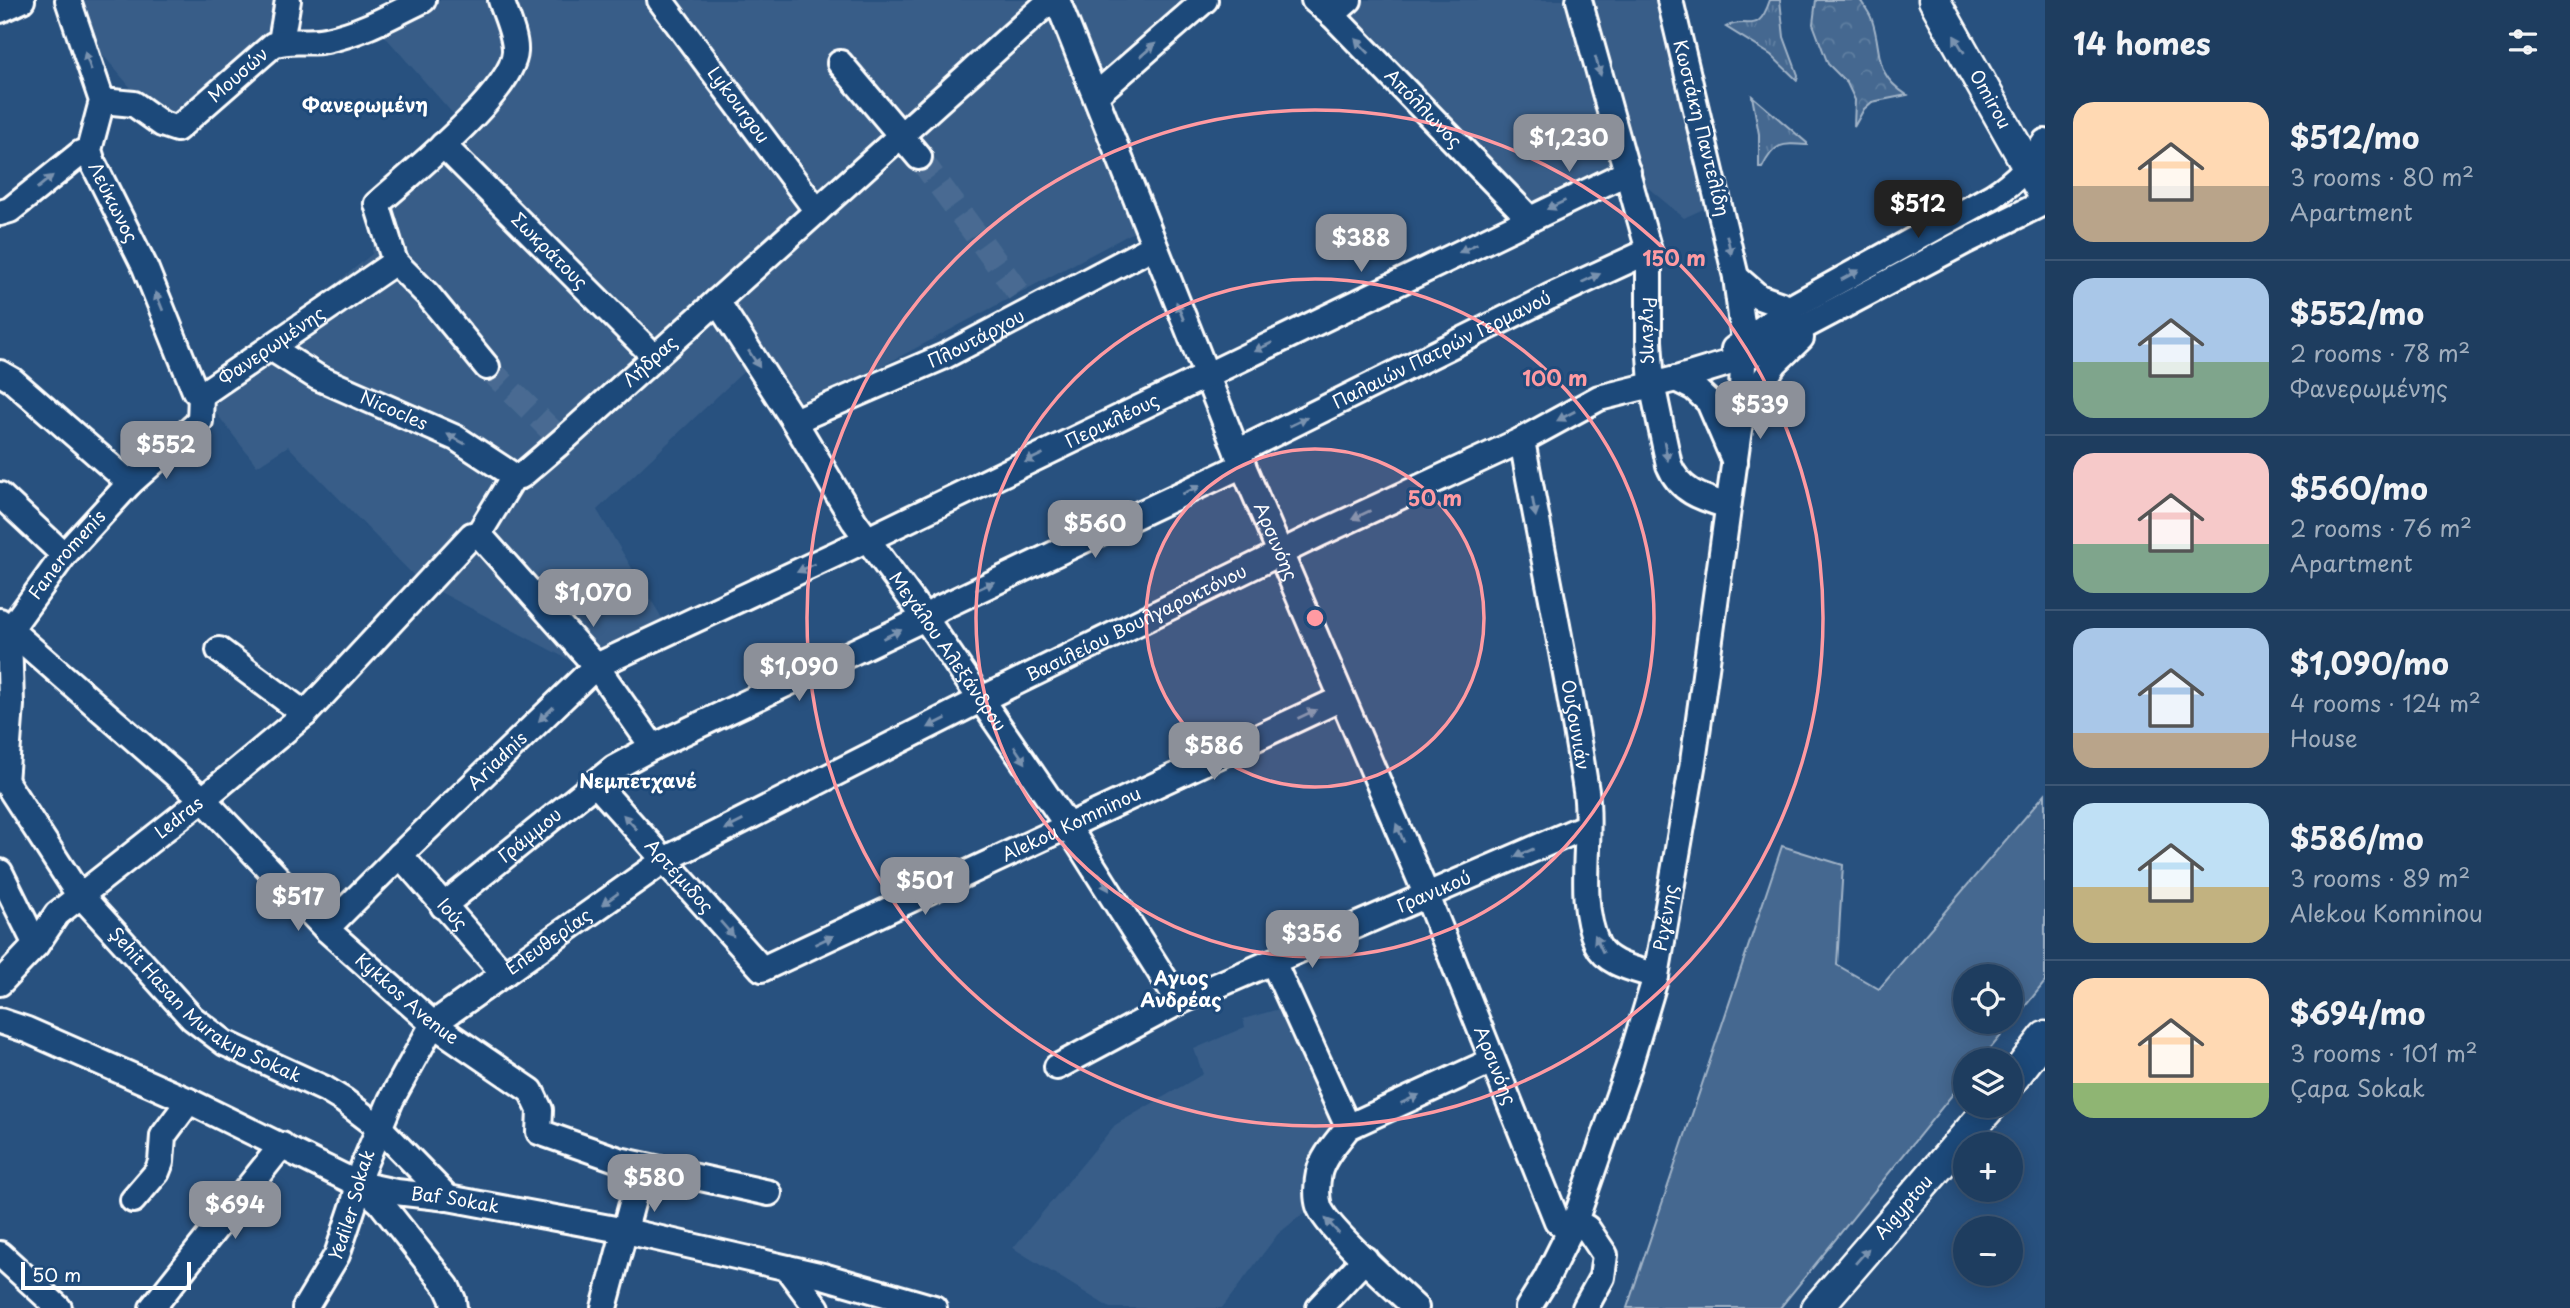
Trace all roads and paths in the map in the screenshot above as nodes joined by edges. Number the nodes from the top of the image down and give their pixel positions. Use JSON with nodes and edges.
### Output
{"nodes":[{"id":1,"x":22,"y":0,"type":"edge"},
{"id":2,"x":68,"y":0,"type":"edge"},
{"id":3,"x":288,"y":0,"type":"edge"},
{"id":4,"x":423,"y":0,"type":"edge"},
{"id":5,"x":501,"y":0,"type":"edge"},
{"id":6,"x":660,"y":0,"type":"edge"},
{"id":7,"x":1051,"y":0,"type":"edge"},
{"id":8,"x":1056,"y":0,"type":"edge"},
{"id":9,"x":1205,"y":0,"type":"edge"},
{"id":10,"x":1579,"y":0,"type":"edge"},
{"id":11,"x":1670,"y":0,"type":"edge"},
{"id":12,"x":1934,"y":0,"type":"edge"},
{"id":13,"x":1332,"y":5,"type":"edge"},
{"id":14,"x":0,"y":10,"type":"edge"},
{"id":15,"x":281,"y":42,"type":"junction"},
{"id":16,"x":840,"y":63,"type":"dead end"},
{"id":17,"x":1095,"y":92,"type":"junction"},
{"id":18,"x":102,"y":101,"type":"junction"},
{"id":19,"x":902,"y":134,"type":"junction"},
{"id":20,"x":2045,"y":142,"type":"edge"},
{"id":21,"x":443,"y":145,"type":"junction"},
{"id":22,"x":89,"y":150,"type":"junction"},
{"id":23,"x":919,"y":157,"type":"tunnel mouth"},
{"id":24,"x":2029,"y":167,"type":"junction"},
{"id":25,"x":1628,"y":172,"type":"junction"},
{"id":26,"x":2045,"y":197,"type":"edge"},
{"id":27,"x":2045,"y":202,"type":"edge"},
{"id":28,"x":817,"y":211,"type":"junction"},
{"id":29,"x":0,"y":213,"type":"edge"},
{"id":30,"x":1529,"y":218,"type":"junction"},
{"id":31,"x":1154,"y":246,"type":"junction"},
{"id":32,"x":1649,"y":251,"type":"junction"},
{"id":33,"x":395,"y":262,"type":"junction"},
{"id":34,"x":1736,"y":277,"type":"junction"},
{"id":35,"x":717,"y":301,"type":"junction"},
{"id":36,"x":1790,"y":308,"type":"junction"},
{"id":37,"x":1833,"y":311,"type":"junction"},
{"id":38,"x":271,"y":348,"type":"junction"},
{"id":39,"x":1745,"y":349,"type":"junction"},
{"id":40,"x":655,"y":357,"type":"junction"},
{"id":41,"x":487,"y":368,"type":"tunnel mouth"},
{"id":42,"x":0,"y":373,"type":"edge"},
{"id":43,"x":1209,"y":373,"type":"junction"},
{"id":44,"x":1664,"y":382,"type":"junction"},
{"id":45,"x":201,"y":395,"type":"junction"},
{"id":46,"x":1741,"y":415,"type":"junction"},
{"id":47,"x":794,"y":421,"type":"junction"},
{"id":48,"x":1521,"y":440,"type":"junction"},
{"id":49,"x":1240,"y":459,"type":"junction"},
{"id":50,"x":1735,"y":463,"type":"junction"},
{"id":51,"x":514,"y":476,"type":"junction"},
{"id":52,"x":130,"y":483,"type":"junction"},
{"id":53,"x":0,"y":495,"type":"edge"},
{"id":54,"x":1728,"y":506,"type":"junction"},
{"id":55,"x":481,"y":534,"type":"junction"},
{"id":56,"x":868,"y":539,"type":"junction"},
{"id":57,"x":1280,"y":554,"type":"junction"},
{"id":58,"x":64,"y":555,"type":"junction"},
{"id":59,"x":925,"y":618,"type":"junction"},
{"id":60,"x":4,"y":626,"type":"edge"},
{"id":61,"x":219,"y":650,"type":"dead end"},
{"id":62,"x":596,"y":666,"type":"junction"},
{"id":63,"x":1342,"y":698,"type":"junction"},
{"id":64,"x":982,"y":699,"type":"junction"},
{"id":65,"x":305,"y":713,"type":"junction"},
{"id":66,"x":275,"y":738,"type":"joint"},
{"id":67,"x":653,"y":747,"type":"junction"},
{"id":68,"x":3,"y":778,"type":"edge"},
{"id":69,"x":596,"y":784,"type":"junction"},
{"id":70,"x":203,"y":799,"type":"junction"},
{"id":71,"x":1068,"y":825,"type":"junction"},
{"id":72,"x":1587,"y":826,"type":"junction"},
{"id":73,"x":400,"y":855,"type":"junction"},
{"id":74,"x":666,"y":859,"type":"junction"},
{"id":75,"x":0,"y":872,"type":"edge"},
{"id":76,"x":80,"y":896,"type":"junction"},
{"id":77,"x":1427,"y":896,"type":"junction"},
{"id":78,"x":443,"y":906,"type":"junction"},
{"id":79,"x":326,"y":929,"type":"junction"},
{"id":80,"x":36,"y":945,"type":"junction"},
{"id":81,"x":1273,"y":962,"type":"junction"},
{"id":82,"x":762,"y":969,"type":"joint"},
{"id":83,"x":504,"y":974,"type":"junction"},
{"id":84,"x":1656,"y":976,"type":"junction"},
{"id":85,"x":0,"y":983,"type":"edge"},
{"id":86,"x":1179,"y":1002,"type":"junction"},
{"id":87,"x":0,"y":1021,"type":"edge"},
{"id":88,"x":433,"y":1024,"type":"junction"},
{"id":89,"x":2045,"y":1037,"type":"edge"},
{"id":90,"x":1492,"y":1060,"type":"junction"},
{"id":91,"x":2023,"y":1065,"type":"edge"},
{"id":92,"x":1057,"y":1067,"type":"dead end"},
{"id":93,"x":189,"y":1101,"type":"junction"},
{"id":94,"x":1981,"y":1118,"type":"edge"},
{"id":95,"x":1348,"y":1127,"type":"junction"},
{"id":96,"x":380,"y":1128,"type":"junction"},
{"id":97,"x":282,"y":1145,"type":"junction"},
{"id":98,"x":642,"y":1166,"type":"junction"},
{"id":99,"x":358,"y":1184,"type":"junction"},
{"id":100,"x":769,"y":1193,"type":"dead end"},
{"id":101,"x":448,"y":1198,"type":"junction"},
{"id":102,"x":134,"y":1200,"type":"dead end"},
{"id":103,"x":1572,"y":1227,"type":"junction"},
{"id":104,"x":626,"y":1231,"type":"junction"},
{"id":105,"x":0,"y":1254,"type":"edge"},
{"id":106,"x":1365,"y":1259,"type":"junction"},
{"id":107,"x":787,"y":1268,"type":"junction"},
{"id":108,"x":815,"y":1304,"type":"edge"},
{"id":109,"x":59,"y":1308,"type":"edge"},
{"id":110,"x":152,"y":1308,"type":"edge"},
{"id":111,"x":306,"y":1308,"type":"edge"},
{"id":112,"x":453,"y":1308,"type":"edge"},
{"id":113,"x":604,"y":1308,"type":"edge"},
{"id":114,"x":934,"y":1308,"type":"edge"},
{"id":115,"x":1319,"y":1308,"type":"edge"},
{"id":116,"x":1416,"y":1308,"type":"edge"},
{"id":117,"x":1528,"y":1308,"type":"edge"},
{"id":118,"x":1585,"y":1308,"type":"edge"},
{"id":119,"x":1817,"y":1308,"type":"edge"}],
"edges":[{"from":1,"to":14,"type":"street"},
{"from":18,"to":2,"type":"street","one_way":true},
{"from":3,"to":15,"type":"street"},
{"from":4,"to":15,"type":"street","name":"Μουσών"},
{"from":5,"to":21,"type":"street"},
{"from":6,"to":28,"type":"street","name":"Lykourgou"},
{"from":7,"to":19,"type":"street","name":"Λήδρας"},
{"from":8,"to":17,"type":"street","name":"Αρσινόης"},
{"from":17,"to":9,"type":"street","one_way":true},
{"from":10,"to":25,"type":"street","name":"Ριγένης","one_way":true},
{"from":11,"to":34,"type":"street","name":"Kωστάκη Παντελίδη","one_way":true},
{"from":24,"to":12,"type":"main road","name":"Omirou","one_way":true},
{"from":30,"to":13,"type":"street","name":"Απόλλωνος","one_way":true},
{"from":15,"to":18,"type":"street","name":"Μουσών"},
{"from":16,"to":19,"type":"street"},
{"from":17,"to":31,"type":"street","name":"Αρσινόης"},
{"from":18,"to":22,"type":"street","name":"Λεύκωνος"},
{"from":19,"to":23,"type":"street"},
{"from":19,"to":28,"type":"street","name":"Λήδρας"},
{"from":20,"to":24,"type":"street"},
{"from":21,"to":33,"type":"street"},
{"from":21,"to":40,"type":"street","name":"Σωκράτους"},
{"from":29,"to":22,"type":"street","one_way":true},
{"from":45,"to":22,"type":"street","name":"Λεύκωνος","one_way":true},
{"from":24,"to":26,"type":"main road","name":"Omirou"},
{"from":36,"to":24,"type":"street","one_way":true},
{"from":25,"to":30,"type":"street","name":"Περικλέους","one_way":true},
{"from":25,"to":32,"type":"street","name":"Ριγένης"},
{"from":27,"to":37,"type":"street"},
{"from":28,"to":35,"type":"street","name":"Λήδρας"},
{"from":30,"to":43,"type":"street","name":"Περικλέους","one_way":true},
{"from":43,"to":31,"type":"street","name":"Αρσινόης","one_way":true},
{"from":31,"to":47,"type":"street","name":"Πλουτάρχου"},
{"from":32,"to":44,"type":"street","name":"Ριγένης"},
{"from":49,"to":32,"type":"street","name":"Παλαιών Πατρών Γερμανού","one_way":true},
{"from":33,"to":38,"type":"street","name":"Φανερωμένης"},
{"from":33,"to":41,"type":"street"},
{"from":34,"to":36,"type":"street"},
{"from":34,"to":39,"type":"street","name":"Kωστάκη Παντελίδη"},
{"from":35,"to":40,"type":"street","name":"Λήδρας"},
{"from":35,"to":47,"type":"street","name":"Μεγάλου Αλεξάνδρου","one_way":true},
{"from":36,"to":39,"type":"street"},
{"from":37,"to":39,"type":"street"},
{"from":37,"to":46,"type":"street"},
{"from":38,"to":45,"type":"street","name":"Φανερωμένης"},
{"from":51,"to":38,"type":"street","name":"Nicocles","one_way":true},
{"from":39,"to":44,"type":"street","name":"Βασιλείου Βουλγαροκτόνου"},
{"from":39,"to":46,"type":"street","name":"Ριγένης"},
{"from":40,"to":51,"type":"street","name":"Λήδρας"},
{"from":42,"to":52,"type":"street"},
{"from":43,"to":49,"type":"street","name":"Αρσινόης"},
{"from":43,"to":56,"type":"street","name":"Περικλέους","one_way":true},
{"from":44,"to":48,"type":"street","name":"Βασιλείου Βουλγαροκτόνου","one_way":true},
{"from":44,"to":50,"type":"street"},
{"from":44,"to":54,"type":"street","name":"Ριγένης","one_way":true},
{"from":45,"to":52,"type":"street","name":"Φανερωμένης"},
{"from":46,"to":50,"type":"street","name":"Ριγένης"},
{"from":47,"to":56,"type":"street","name":"Μεγάλου Αλεξάνδρου"},
{"from":48,"to":57,"type":"street","name":"Βασιλείου Βουλγαροκτόνου","one_way":true},
{"from":48,"to":72,"type":"street","name":"Ουζουνιάν","one_way":true},
{"from":49,"to":57,"type":"street","name":"Αρσινόης"},
{"from":59,"to":49,"type":"street","name":"Παλαιών Πατρών Γερμανού","one_way":true},
{"from":50,"to":54,"type":"street","name":"Ριγένης"},
{"from":51,"to":55,"type":"street","name":"Λήδρας"},
{"from":52,"to":58,"type":"street","name":"Faneromenis"},
{"from":53,"to":58,"type":"street"},
{"from":54,"to":84,"type":"street","name":"Ριγένης"},
{"from":55,"to":62,"type":"street"},
{"from":55,"to":65,"type":"street","name":"Λήδρας"},
{"from":56,"to":59,"type":"street","name":"Μεγάλου Αλεξάνδρου"},
{"from":56,"to":62,"type":"street","name":"Περικλέους","one_way":true},
{"from":57,"to":63,"type":"street","name":"Αρσινόης"},
{"from":57,"to":64,"type":"street","name":"Βασιλείου Βουλγαροκτόνου"},
{"from":58,"to":60,"type":"street","name":"Faneromenis"},
{"from":59,"to":64,"type":"street","name":"Μεγάλου Αλεξάνδρου"},
{"from":67,"to":59,"type":"street","name":"Παλαιών Πατρών Γερμανού","one_way":true},
{"from":60,"to":68,"type":"street"},
{"from":60,"to":70,"type":"street","name":"Kykkos Avenue"},
{"from":61,"to":65,"type":"street"},
{"from":62,"to":67,"type":"street"},
{"from":62,"to":73,"type":"street","name":"Ariadnis","one_way":true},
{"from":71,"to":63,"type":"street","name":"Alekou Komninou","one_way":true},
{"from":77,"to":63,"type":"street","name":"Αρσινόης","one_way":true},
{"from":64,"to":71,"type":"street","name":"Μεγάλου Αλεξάνδρου","one_way":true},
{"from":64,"to":74,"type":"street","name":"Βασιλείου Βουλγαροκτόνου","one_way":true},
{"from":65,"to":66,"type":"street","name":"Λήδρας"},
{"from":66,"to":70,"type":"street","name":"Ledras"},
{"from":67,"to":69,"type":"street","name":"Γράμμου"},
{"from":68,"to":76,"type":"street","name":"Şehit Hasan Murakıp Sokak"},
{"from":74,"to":69,"type":"street","name":"Αρτέμιδος","one_way":true},
{"from":69,"to":78,"type":"street","name":"Γράμμου"},
{"from":70,"to":76,"type":"street","name":"Ledras"},
{"from":70,"to":79,"type":"street","name":"Kykkos Avenue"},
{"from":82,"to":71,"type":"street","name":"Alekou Komninou","one_way":true},
{"from":71,"to":86,"type":"street","name":"Μεγάλου Αλεξάνδρου","one_way":true},
{"from":72,"to":77,"type":"street","name":"Γρανικού","one_way":true},
{"from":84,"to":72,"type":"street","name":"Ουζουνιάν","one_way":true},
{"from":73,"to":78,"type":"street","name":"Ιούς"},
{"from":73,"to":79,"type":"street","name":"Ariadnis"},
{"from":74,"to":82,"type":"street","name":"Αρτέμιδος","one_way":true},
{"from":74,"to":83,"type":"street","name":"Ελευθερίας","one_way":true},
{"from":75,"to":80,"type":"street"},
{"from":76,"to":80,"type":"street","name":"Ledras"},
{"from":76,"to":96,"type":"street","name":"Şehit Hasan Murakıp Sokak"},
{"from":77,"to":81,"type":"street","name":"Γρανικού"},
{"from":77,"to":90,"type":"street","name":"Αρσινόης"},
{"from":78,"to":83,"type":"street","name":"Ιούς"},
{"from":79,"to":88,"type":"street","name":"Kykkos Avenue"},
{"from":80,"to":85,"type":"street","name":"Ledras"},
{"from":81,"to":86,"type":"street","name":"Γρανικού"},
{"from":81,"to":95,"type":"street"},
{"from":83,"to":88,"type":"street","name":"Ελευθερίας"},
{"from":84,"to":103,"type":"street","name":"Ριγένης"},
{"from":86,"to":92,"type":"street","name":"Γρανικού"},
{"from":87,"to":93,"type":"street","name":"Baf Sokak"},
{"from":88,"to":96,"type":"street","name":"Yediler Sokak"},
{"from":88,"to":98,"type":"street","name":"Kykkos Avenue"},
{"from":89,"to":91,"type":"main road"},
{"from":95,"to":90,"type":"street","one_way":true},
{"from":90,"to":103,"type":"street","name":"Αρσινόης"},
{"from":93,"to":97,"type":"street","name":"Baf Sokak"},
{"from":93,"to":102,"type":"street"},
{"from":119,"to":94,"type":"main road","name":"Aigyptou","one_way":true},
{"from":106,"to":95,"type":"street","one_way":true},
{"from":96,"to":99,"type":"street","name":"Yediler Sokak"},
{"from":96,"to":101,"type":"street","name":"Şehit Hasan Murakıp Sokak"},
{"from":97,"to":99,"type":"street","name":"Baf Sokak"},
{"from":97,"to":110,"type":"street"},
{"from":98,"to":100,"type":"street"},
{"from":98,"to":104,"type":"street"},
{"from":99,"to":101,"type":"street","name":"Baf Sokak"},
{"from":99,"to":111,"type":"street","name":"Yediler Sokak"},
{"from":99,"to":112,"type":"street"},
{"from":101,"to":104,"type":"street","name":"Baf Sokak"},
{"from":103,"to":117,"type":"street","name":"Ριγένης"},
{"from":103,"to":118,"type":"street","name":"Αρσινόης"},
{"from":104,"to":107,"type":"street","name":"Baf Sokak"},
{"from":104,"to":113,"type":"street"},
{"from":105,"to":109,"type":"street"},
{"from":106,"to":115,"type":"street"},
{"from":106,"to":116,"type":"street"},
{"from":107,"to":108,"type":"street"},
{"from":107,"to":114,"type":"street","name":"Baf Sokak"}]}
